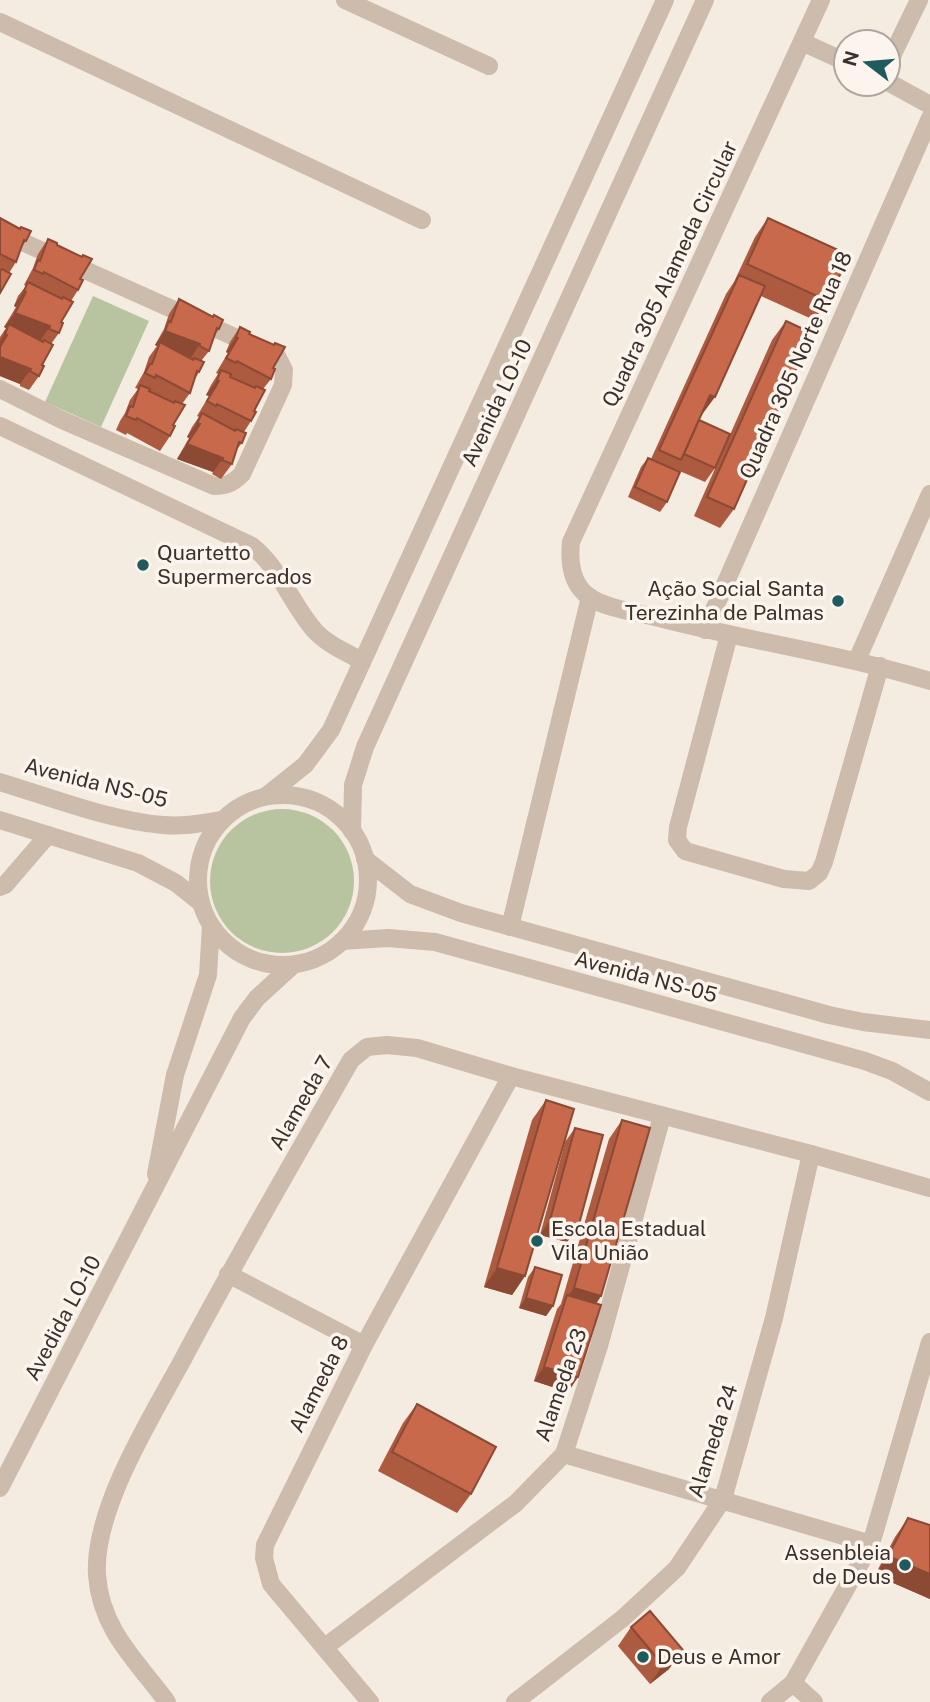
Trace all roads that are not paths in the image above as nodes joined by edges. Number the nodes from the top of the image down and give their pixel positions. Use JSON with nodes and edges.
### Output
{"nodes":[{"id":1,"x":345,"y":0,"type":"edge"},
{"id":2,"x":665,"y":0,"type":"edge"},
{"id":3,"x":705,"y":0,"type":"edge"},
{"id":4,"x":821,"y":0,"type":"edge"},
{"id":5,"x":919,"y":0,"type":"edge"},
{"id":6,"x":0,"y":22,"type":"edge"},
{"id":7,"x":902,"y":35,"type":"edge"},
{"id":8,"x":802,"y":42,"type":"junction"},
{"id":9,"x":832,"y":56,"type":"edge"},
{"id":10,"x":489,"y":66,"type":"dead end"},
{"id":11,"x":902,"y":90,"type":"edge"},
{"id":12,"x":930,"y":105,"type":"edge"},
{"id":13,"x":930,"y":118,"type":"edge"},
{"id":14,"x":422,"y":220,"type":"dead end"},
{"id":15,"x":0,"y":232,"type":"edge"},
{"id":16,"x":0,"y":388,"type":"edge"},
{"id":17,"x":62,"y":420,"type":"junction"},
{"id":18,"x":0,"y":426,"type":"edge"},
{"id":19,"x":49,"y":449,"type":"junction"},
{"id":20,"x":930,"y":494,"type":"edge"},
{"id":21,"x":590,"y":597,"type":"junction"},
{"id":22,"x":705,"y":630,"type":"junction"},
{"id":23,"x":729,"y":635,"type":"junction"},
{"id":24,"x":857,"y":660,"type":"junction"},
{"id":25,"x":362,"y":661,"type":"junction"},
{"id":26,"x":880,"y":666,"type":"junction"},
{"id":27,"x":930,"y":681,"type":"edge"},
{"id":28,"x":0,"y":782,"type":"edge"},
{"id":29,"x":266,"y":796,"type":"junction"},
{"id":30,"x":0,"y":820,"type":"edge"},
{"id":31,"x":222,"y":820,"type":"junction"},
{"id":32,"x":352,"y":831,"type":"junction"},
{"id":33,"x":48,"y":835,"type":"junction"},
{"id":34,"x":365,"y":859,"type":"junction"},
{"id":35,"x":0,"y":887,"type":"edge"},
{"id":36,"x":201,"y":903,"type":"junction"},
{"id":37,"x":211,"y":926,"type":"junction"},
{"id":38,"x":510,"y":927,"type":"junction"},
{"id":39,"x":342,"y":941,"type":"junction"},
{"id":40,"x":293,"y":965,"type":"junction"},
{"id":41,"x":930,"y":1030,"type":"edge"},
{"id":42,"x":511,"y":1076,"type":"junction"},
{"id":43,"x":930,"y":1092,"type":"edge"},
{"id":44,"x":662,"y":1116,"type":"junction"},
{"id":45,"x":811,"y":1154,"type":"junction"},
{"id":46,"x":930,"y":1188,"type":"edge"},
{"id":47,"x":147,"y":1207,"type":"junction"},
{"id":48,"x":228,"y":1274,"type":"junction"},
{"id":49,"x":930,"y":1342,"type":"edge"},
{"id":50,"x":364,"y":1345,"type":"junction"},
{"id":51,"x":921,"y":1409,"type":"edge"},
{"id":52,"x":564,"y":1454,"type":"junction"},
{"id":53,"x":0,"y":1488,"type":"edge"},
{"id":54,"x":723,"y":1499,"type":"junction"},
{"id":55,"x":871,"y":1544,"type":"junction"},
{"id":56,"x":325,"y":1647,"type":"junction"},
{"id":57,"x":793,"y":1683,"type":"junction"},
{"id":58,"x":167,"y":1702,"type":"edge"},
{"id":59,"x":370,"y":1702,"type":"edge"},
{"id":60,"x":515,"y":1702,"type":"edge"},
{"id":61,"x":770,"y":1702,"type":"edge"},
{"id":62,"x":814,"y":1702,"type":"edge"}],
"edges":[{"from":1,"to":10,"type":"street"},
{"from":2,"to":25,"type":"street","name":"Avenida LO-10"},
{"from":3,"to":32,"type":"street","name":"Avenida LO-10"},
{"from":4,"to":8,"type":"street","name":"Quadra 305 Alameda Circular"},
{"from":5,"to":7,"type":"street"},
{"from":6,"to":14,"type":"street"},
{"from":8,"to":9,"type":"street"},
{"from":8,"to":21,"type":"street","name":"Quadra 305 Alameda Circular"},
{"from":11,"to":12,"type":"street"},
{"from":13,"to":22,"type":"street","name":"Quadra 305 Norte Rua 18"},
{"from":15,"to":17,"type":"street"},
{"from":16,"to":17,"type":"street"},
{"from":17,"to":19,"type":"street"},
{"from":18,"to":19,"type":"street"},
{"from":19,"to":25,"type":"street"},
{"from":20,"to":24,"type":"street"},
{"from":21,"to":22,"type":"street"},
{"from":21,"to":38,"type":"street"},
{"from":22,"to":23,"type":"street"},
{"from":23,"to":24,"type":"street"},
{"from":23,"to":26,"type":"street"},
{"from":24,"to":26,"type":"street"},
{"from":25,"to":29,"type":"street","name":"Avenida LO-10"},
{"from":26,"to":27,"type":"street"},
{"from":28,"to":31,"type":"street","name":"Avenida NS-05"},
{"from":29,"to":31,"type":"street","name":"Avenida NS-05"},
{"from":29,"to":32,"type":"street","name":"Avenida NS-05"},
{"from":30,"to":33,"type":"street","name":"Avenida NS-05"},
{"from":31,"to":36,"type":"street","name":"Avenida NS-05"},
{"from":32,"to":34,"type":"street","name":"Avenida NS-05"},
{"from":33,"to":35,"type":"street"},
{"from":33,"to":36,"type":"street","name":"Avenida NS-05"},
{"from":34,"to":38,"type":"street","name":"Avenida NS-05"},
{"from":34,"to":39,"type":"street","name":"Avenida NS-05"},
{"from":36,"to":37,"type":"street","name":"Avenida NS-05"},
{"from":37,"to":40,"type":"street","name":"Avenida NS-05"},
{"from":37,"to":47,"type":"street","name":"Avedida LO-10"},
{"from":38,"to":41,"type":"street","name":"Avenida NS-05"},
{"from":39,"to":40,"type":"street","name":"Avenida NS-05"},
{"from":39,"to":43,"type":"street","name":"Avenida NS-05"},
{"from":40,"to":47,"type":"street","name":"Avedida LO-10"},
{"from":42,"to":44,"type":"street","name":"Alameda 7"},
{"from":42,"to":48,"type":"street","name":"Alameda 7"},
{"from":42,"to":50,"type":"street","name":"Alameda 8"},
{"from":44,"to":45,"type":"street","name":"Alameda 7"},
{"from":44,"to":52,"type":"street","name":"Alameda 23"},
{"from":45,"to":46,"type":"street","name":"Alameda 7"},
{"from":45,"to":54,"type":"street","name":"Alameda 24"},
{"from":47,"to":53,"type":"street","name":"Avedida LO-10"},
{"from":48,"to":50,"type":"street"},
{"from":48,"to":58,"type":"street","name":"Alameda 7"},
{"from":49,"to":51,"type":"street"},
{"from":50,"to":56,"type":"street","name":"Alameda 8"},
{"from":51,"to":55,"type":"street"},
{"from":52,"to":54,"type":"street"},
{"from":52,"to":56,"type":"street","name":"Alameda 23"},
{"from":54,"to":55,"type":"street"},
{"from":54,"to":60,"type":"street","name":"Alameda 24"},
{"from":55,"to":57,"type":"street"},
{"from":56,"to":59,"type":"street","name":"Alameda 8"},
{"from":57,"to":61,"type":"street"},
{"from":57,"to":62,"type":"street"}]}
